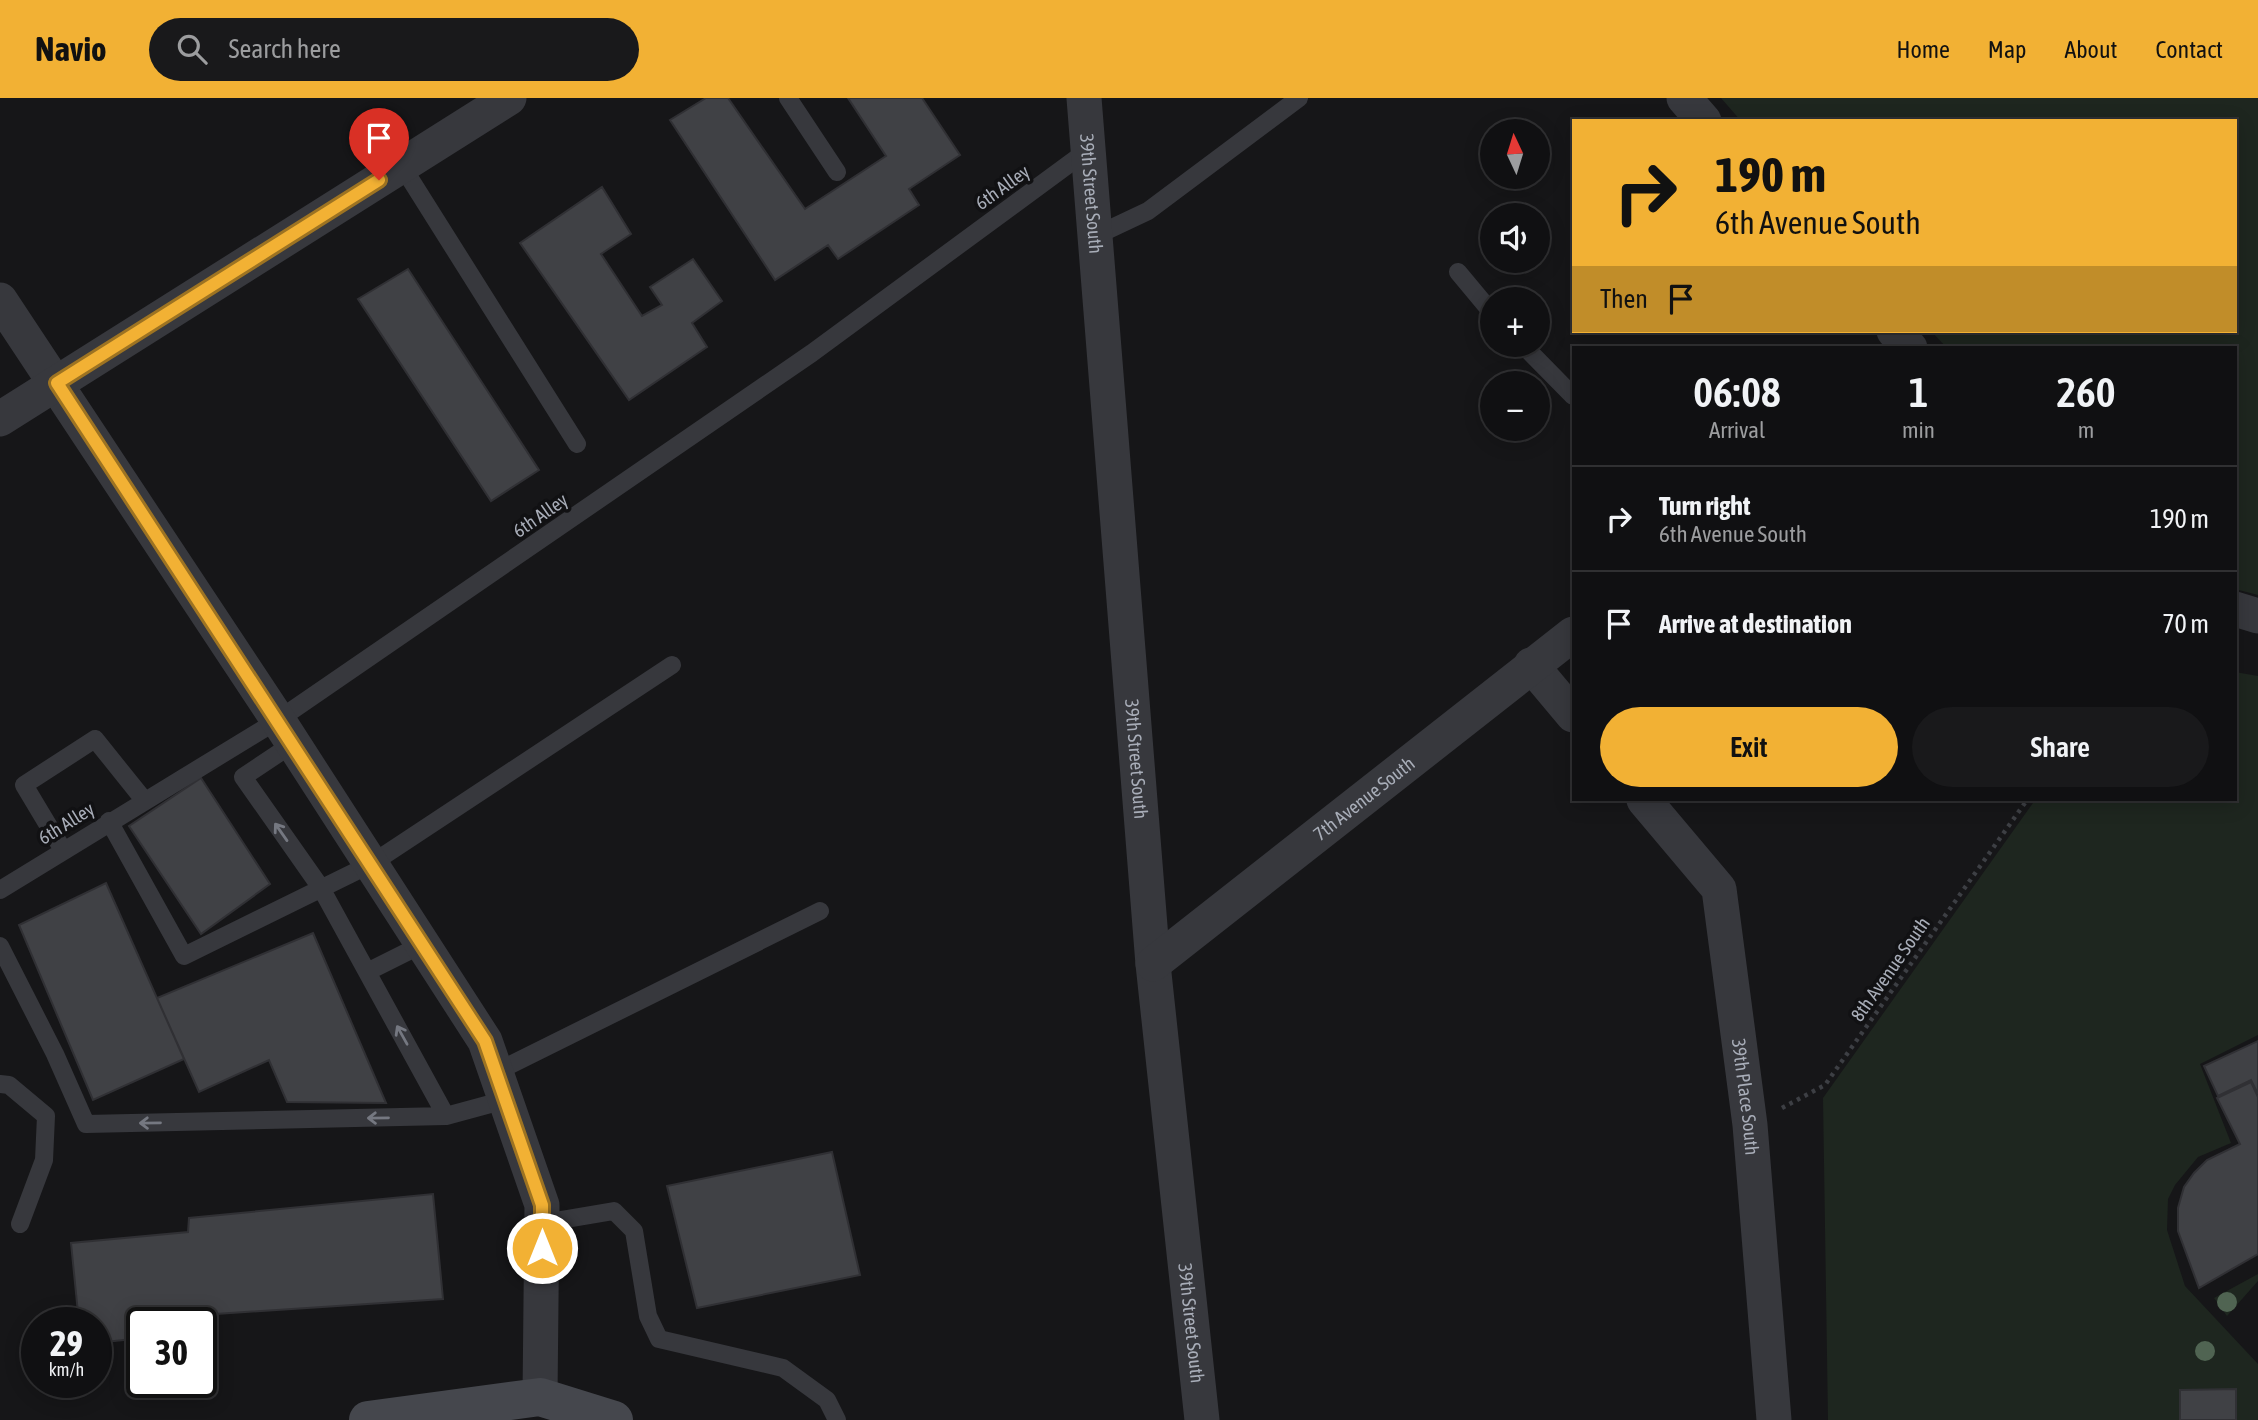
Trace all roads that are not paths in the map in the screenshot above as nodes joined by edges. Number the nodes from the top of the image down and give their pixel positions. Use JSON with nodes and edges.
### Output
{"nodes":[{"id":1,"x":509,"y":98,"type":"edge"},
{"id":2,"x":788,"y":98,"type":"edge"},
{"id":3,"x":1084,"y":98,"type":"edge"},
{"id":4,"x":1299,"y":98,"type":"edge"},
{"id":5,"x":1684,"y":98,"type":"edge"},
{"id":6,"x":1702,"y":119,"type":"edge"},
{"id":7,"x":1088,"y":150,"type":"junction"},
{"id":8,"x":402,"y":166,"type":"junction"},
{"id":9,"x":837,"y":172,"type":"dead end"},
{"id":10,"x":1095,"y":236,"type":"junction"},
{"id":11,"x":1458,"y":272,"type":"dead end"},
{"id":12,"x":1480,"y":298,"type":"edge"},
{"id":13,"x":0,"y":300,"type":"edge"},
{"id":14,"x":1896,"y":333,"type":"edge"},
{"id":15,"x":1908,"y":346,"type":"edge"},
{"id":16,"x":1535,"y":357,"type":"edge"},
{"id":17,"x":57,"y":383,"type":"junction"},
{"id":18,"x":1572,"y":395,"type":"edge"},
{"id":19,"x":0,"y":419,"type":"edge"},
{"id":20,"x":578,"y":444,"type":"dead end"},
{"id":21,"x":2237,"y":610,"type":"edge"},
{"id":22,"x":2258,"y":616,"type":"edge"},
{"id":23,"x":1572,"y":635,"type":"edge"},
{"id":24,"x":672,"y":665,"type":"dead end"},
{"id":25,"x":1531,"y":665,"type":"junction"},
{"id":26,"x":1572,"y":714,"type":"edge"},
{"id":27,"x":286,"y":732,"type":"junction"},
{"id":28,"x":144,"y":800,"type":"junction"},
{"id":29,"x":1645,"y":801,"type":"edge"},
{"id":30,"x":108,"y":821,"type":"junction"},
{"id":31,"x":62,"y":850,"type":"junction"},
{"id":32,"x":372,"y":864,"type":"junction"},
{"id":33,"x":321,"y":888,"type":"junction"},
{"id":34,"x":0,"y":890,"type":"edge"},
{"id":35,"x":820,"y":911,"type":"dead end"},
{"id":36,"x":422,"y":944,"type":"junction"},
{"id":37,"x":0,"y":946,"type":"edge"},
{"id":38,"x":1153,"y":964,"type":"junction"},
{"id":39,"x":368,"y":972,"type":"junction"},
{"id":40,"x":0,"y":1084,"type":"edge"},
{"id":41,"x":501,"y":1086,"type":"junction"},
{"id":42,"x":446,"y":1116,"type":"junction"},
{"id":43,"x":543,"y":1223,"type":"junction"},
{"id":44,"x":20,"y":1224,"type":"dead end"},
{"id":45,"x":540,"y":1397,"type":"junction"},
{"id":46,"x":442,"y":1416,"type":"edge"},
{"id":47,"x":596,"y":1417,"type":"edge"},
{"id":48,"x":368,"y":1420,"type":"edge"},
{"id":49,"x":837,"y":1420,"type":"edge"},
{"id":50,"x":1202,"y":1420,"type":"edge"},
{"id":51,"x":1774,"y":1420,"type":"edge"}],
"edges":[{"from":1,"to":8,"type":"street"},
{"from":2,"to":9,"type":"lane"},
{"from":3,"to":7,"type":"street","name":"39th Street South"},
{"from":4,"to":10,"type":"lane"},
{"from":5,"to":6,"type":"street"},
{"from":7,"to":10,"type":"street","name":"39th Street South"},
{"from":7,"to":27,"type":"lane","name":"6th Alley"},
{"from":8,"to":17,"type":"street"},
{"from":8,"to":20,"type":"lane"},
{"from":10,"to":38,"type":"street","name":"39th Street South"},
{"from":11,"to":12,"type":"lane"},
{"from":13,"to":17,"type":"street"},
{"from":14,"to":15,"type":"street"},
{"from":16,"to":18,"type":"lane"},
{"from":17,"to":19,"type":"street"},
{"from":17,"to":27,"type":"street"},
{"from":21,"to":22,"type":"street"},
{"from":23,"to":25,"type":"street","name":"7th Avenue South"},
{"from":24,"to":32,"type":"lane"},
{"from":25,"to":26,"type":"street"},
{"from":25,"to":38,"type":"street","name":"7th Avenue South"},
{"from":27,"to":28,"type":"lane","name":"6th Alley"},
{"from":27,"to":32,"type":"street"},
{"from":33,"to":27,"type":"lane","one_way":true},
{"from":28,"to":30,"type":"lane","name":"6th Alley"},
{"from":28,"to":31,"type":"lane"},
{"from":29,"to":51,"type":"street","name":"39th Place South"},
{"from":30,"to":31,"type":"lane","name":"6th Alley"},
{"from":30,"to":33,"type":"lane"},
{"from":31,"to":34,"type":"lane","name":"6th Alley"},
{"from":32,"to":33,"type":"lane"},
{"from":32,"to":36,"type":"street"},
{"from":33,"to":39,"type":"lane"},
{"from":35,"to":41,"type":"lane"},
{"from":36,"to":39,"type":"lane"},
{"from":36,"to":41,"type":"street"},
{"from":42,"to":37,"type":"lane","one_way":true},
{"from":38,"to":50,"type":"street","name":"39th Street South"},
{"from":42,"to":39,"type":"lane","one_way":true},
{"from":40,"to":44,"type":"lane"},
{"from":41,"to":42,"type":"lane"},
{"from":41,"to":43,"type":"street"},
{"from":43,"to":45,"type":"street"},
{"from":43,"to":49,"type":"lane"},
{"from":45,"to":46,"type":"street"},
{"from":45,"to":47,"type":"street"},
{"from":46,"to":48,"type":"street"}]}
